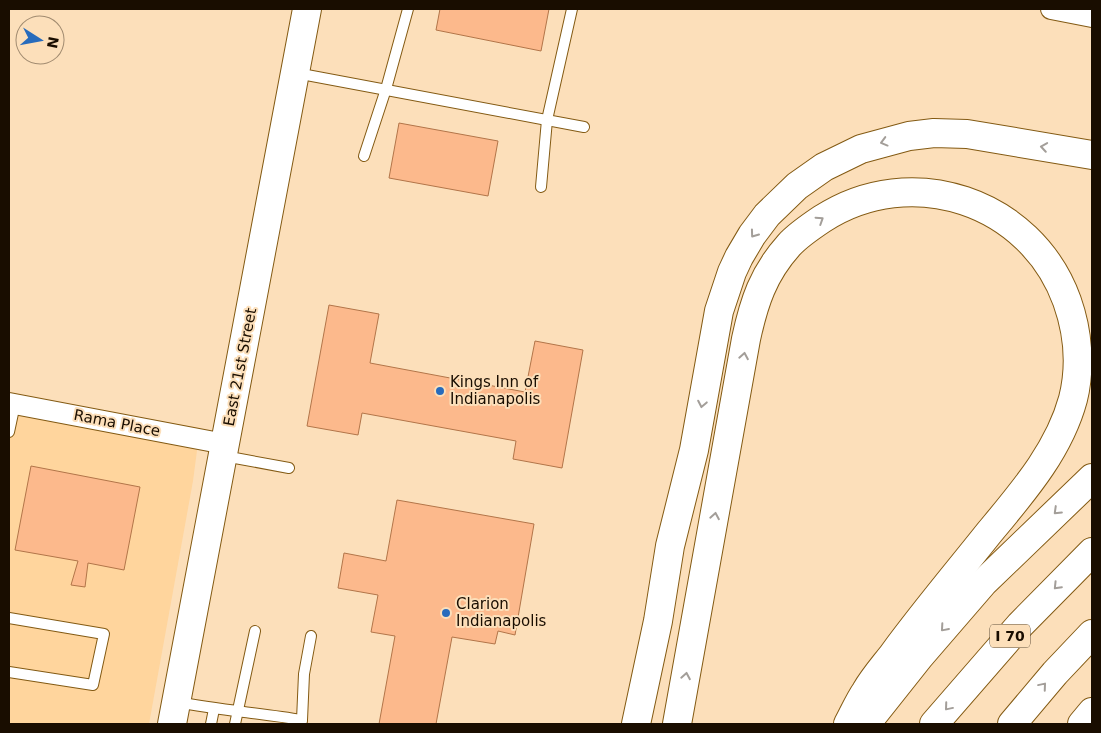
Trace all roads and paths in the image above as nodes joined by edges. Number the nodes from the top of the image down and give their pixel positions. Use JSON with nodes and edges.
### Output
{"nodes":[{"id":1,"x":307,"y":9,"type":"edge"},
{"id":2,"x":408,"y":9,"type":"edge"},
{"id":3,"x":572,"y":9,"type":"edge"},
{"id":4,"x":1051,"y":9,"type":"edge"},
{"id":5,"x":1092,"y":17,"type":"edge"},
{"id":6,"x":295,"y":73,"type":"junction"},
{"id":7,"x":386,"y":89,"type":"junction"},
{"id":8,"x":547,"y":120,"type":"junction"},
{"id":9,"x":584,"y":127,"type":"dead end"},
{"id":10,"x":1092,"y":155,"type":"edge"},
{"id":11,"x":364,"y":156,"type":"dead end"},
{"id":12,"x":541,"y":187,"type":"dead end"},
{"id":13,"x":12,"y":404,"type":"edge"},
{"id":14,"x":9,"y":432,"type":"edge"},
{"id":15,"x":224,"y":450,"type":"junction"},
{"id":16,"x":289,"y":468,"type":"dead end"},
{"id":17,"x":1092,"y":478,"type":"edge"},
{"id":18,"x":1092,"y":552,"type":"edge"},
{"id":19,"x":9,"y":618,"type":"edge"},
{"id":20,"x":255,"y":631,"type":"dead end"},
{"id":21,"x":1092,"y":634,"type":"edge"},
{"id":22,"x":311,"y":636,"type":"dead end"},
{"id":23,"x":9,"y":672,"type":"edge"},
{"id":24,"x":214,"y":709,"type":"junction"},
{"id":25,"x":237,"y":711,"type":"junction"},
{"id":26,"x":1092,"y":712,"type":"edge"},
{"id":27,"x":175,"y":713,"type":"edge"},
{"id":28,"x":258,"y":713,"type":"junction"},
{"id":29,"x":301,"y":722,"type":"edge"},
{"id":30,"x":212,"y":724,"type":"edge"},
{"id":31,"x":234,"y":724,"type":"edge"},
{"id":32,"x":256,"y":724,"type":"edge"},
{"id":33,"x":636,"y":724,"type":"edge"},
{"id":34,"x":678,"y":724,"type":"edge"},
{"id":35,"x":848,"y":724,"type":"edge"},
{"id":36,"x":866,"y":724,"type":"edge"},
{"id":37,"x":934,"y":724,"type":"edge"},
{"id":38,"x":1012,"y":724,"type":"edge"},
{"id":39,"x":1082,"y":724,"type":"edge"}],
"edges":[{"from":1,"to":6,"type":"main road","name":"East 21st Street"},
{"from":2,"to":7,"type":"lane"},
{"from":3,"to":8,"type":"lane"},
{"from":4,"to":5,"type":"street"},
{"from":6,"to":7,"type":"lane"},
{"from":6,"to":15,"type":"main road","name":"East 21st Street"},
{"from":7,"to":8,"type":"lane"},
{"from":7,"to":11,"type":"lane"},
{"from":8,"to":9,"type":"lane"},
{"from":8,"to":12,"type":"lane"},
{"from":10,"to":33,"type":"main road","one_way":true},
{"from":13,"to":14,"type":"lane"},
{"from":13,"to":15,"type":"street","name":"Rama Place"},
{"from":15,"to":16,"type":"lane"},
{"from":15,"to":27,"type":"main road","name":"East 21st Street"},
{"from":17,"to":36,"type":"main road","one_way":true},
{"from":18,"to":37,"type":"main road","number":"I 70","one_way":true},
{"from":19,"to":23,"type":"lane"},
{"from":20,"to":25,"type":"lane"},
{"from":38,"to":21,"type":"main road","one_way":true},
{"from":22,"to":29,"type":"lane"},
{"from":24,"to":25,"type":"lane"},
{"from":24,"to":27,"type":"lane"},
{"from":24,"to":30,"type":"lane"},
{"from":25,"to":28,"type":"lane"},
{"from":25,"to":31,"type":"lane"},
{"from":26,"to":39,"type":"main road"},
{"from":28,"to":29,"type":"lane"},
{"from":28,"to":32,"type":"lane"},
{"from":34,"to":35,"type":"main road","one_way":true}]}
